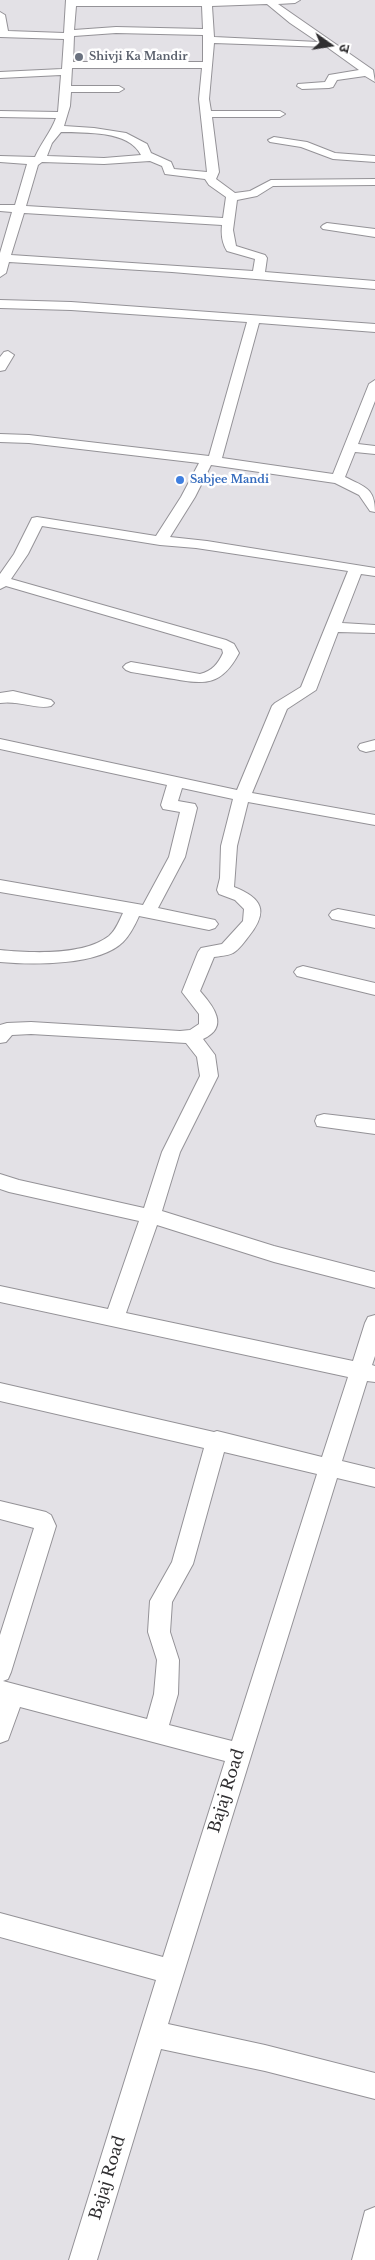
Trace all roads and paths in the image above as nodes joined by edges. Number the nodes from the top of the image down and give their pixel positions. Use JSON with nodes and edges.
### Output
{"nodes":[{"id":1,"x":295,"y":0,"type":"edge"},
{"id":2,"x":71,"y":1,"type":"edge"},
{"id":3,"x":269,"y":1,"type":"edge"},
{"id":4,"x":207,"y":2,"type":"edge"},
{"id":5,"x":0,"y":15,"type":"edge"},
{"id":6,"x":1,"y":34,"type":"edge"},
{"id":7,"x":69,"y":34,"type":"junction"},
{"id":8,"x":208,"y":36,"type":"junction"},
{"id":9,"x":333,"y":45,"type":"junction"},
{"id":10,"x":208,"y":65,"type":"junction"},
{"id":11,"x":67,"y":69,"type":"junction"},
{"id":12,"x":0,"y":76,"type":"edge"},
{"id":13,"x":372,"y":76,"type":"edge"},
{"id":14,"x":302,"y":86,"type":"dead end"},
{"id":15,"x":66,"y":89,"type":"junction"},
{"id":16,"x":119,"y":89,"type":"dead end"},
{"id":17,"x":0,"y":114,"type":"edge"},
{"id":18,"x":205,"y":114,"type":"junction"},
{"id":19,"x":280,"y":114,"type":"dead end"},
{"id":20,"x":62,"y":115,"type":"junction"},
{"id":21,"x":58,"y":129,"type":"junction"},
{"id":22,"x":274,"y":140,"type":"dead end"},
{"id":23,"x":155,"y":157,"type":"junction"},
{"id":24,"x":0,"y":159,"type":"edge"},
{"id":25,"x":375,"y":159,"type":"edge"},
{"id":26,"x":38,"y":160,"type":"junction"},
{"id":27,"x":211,"y":176,"type":"junction"},
{"id":28,"x":375,"y":182,"type":"edge"},
{"id":29,"x":231,"y":197,"type":"junction"},
{"id":30,"x":0,"y":208,"type":"edge"},
{"id":31,"x":19,"y":209,"type":"junction"},
{"id":32,"x":228,"y":222,"type":"junction"},
{"id":33,"x":327,"y":227,"type":"dead end"},
{"id":34,"x":375,"y":233,"type":"edge"},
{"id":35,"x":2,"y":258,"type":"edge"},
{"id":36,"x":0,"y":273,"type":"edge"},
{"id":37,"x":259,"y":276,"type":"junction"},
{"id":38,"x":375,"y":285,"type":"edge"},
{"id":39,"x":0,"y":304,"type":"edge"},
{"id":40,"x":254,"y":320,"type":"junction"},
{"id":41,"x":375,"y":328,"type":"edge"},
{"id":42,"x":8,"y":355,"type":"dead end"},
{"id":43,"x":0,"y":368,"type":"edge"},
{"id":44,"x":375,"y":384,"type":"edge"},
{"id":45,"x":0,"y":430,"type":"edge"},
{"id":46,"x":0,"y":438,"type":"edge"},
{"id":47,"x":29,"y":439,"type":"junction"},
{"id":48,"x":351,"y":447,"type":"junction"},
{"id":49,"x":375,"y":450,"type":"edge"},
{"id":50,"x":211,"y":461,"type":"junction"},
{"id":51,"x":338,"y":479,"type":"junction"},
{"id":52,"x":375,"y":508,"type":"edge"},
{"id":53,"x":160,"y":542,"type":"junction"},
{"id":54,"x":356,"y":568,"type":"junction"},
{"id":55,"x":375,"y":572,"type":"edge"},
{"id":56,"x":2,"y":583,"type":"edge"},
{"id":57,"x":333,"y":627,"type":"junction"},
{"id":58,"x":375,"y":629,"type":"edge"},
{"id":59,"x":131,"y":667,"type":"dead end"},
{"id":60,"x":0,"y":698,"type":"edge"},
{"id":61,"x":46,"y":703,"type":"dead end"},
{"id":62,"x":0,"y":744,"type":"edge"},
{"id":63,"x":176,"y":782,"type":"junction"},
{"id":64,"x":242,"y":796,"type":"junction"},
{"id":65,"x":375,"y":820,"type":"edge"},
{"id":66,"x":0,"y":886,"type":"edge"},
{"id":67,"x":141,"y":911,"type":"junction"},
{"id":68,"x":338,"y":915,"type":"dead end"},
{"id":69,"x":375,"y":922,"type":"edge"},
{"id":70,"x":209,"y":924,"type":"dead end"},
{"id":71,"x":0,"y":956,"type":"edge"},
{"id":72,"x":303,"y":972,"type":"dead end"},
{"id":73,"x":375,"y":988,"type":"edge"},
{"id":74,"x":0,"y":1037,"type":"edge"},
{"id":75,"x":192,"y":1038,"type":"junction"},
{"id":76,"x":324,"y":1121,"type":"dead end"},
{"id":77,"x":375,"y":1127,"type":"edge"},
{"id":78,"x":0,"y":1181,"type":"edge"},
{"id":79,"x":151,"y":1216,"type":"junction"},
{"id":80,"x":375,"y":1280,"type":"edge"},
{"id":81,"x":0,"y":1294,"type":"edge"},
{"id":82,"x":114,"y":1319,"type":"junction"},
{"id":83,"x":375,"y":1323,"type":"edge"},
{"id":84,"x":368,"y":1372,"type":"edge"},
{"id":85,"x":0,"y":1392,"type":"edge"},
{"id":86,"x":217,"y":1440,"type":"junction"},
{"id":87,"x":330,"y":1466,"type":"junction"},
{"id":88,"x":375,"y":1478,"type":"edge"},
{"id":89,"x":0,"y":1510,"type":"edge"},
{"id":90,"x":0,"y":1672,"type":"edge"},
{"id":91,"x":6,"y":1693,"type":"edge"},
{"id":92,"x":0,"y":1732,"type":"edge"},
{"id":93,"x":155,"y":1732,"type":"junction"},
{"id":94,"x":239,"y":1754,"type":"junction"},
{"id":95,"x":0,"y":1925,"type":"edge"},
{"id":96,"x":171,"y":1972,"type":"junction"},
{"id":97,"x":152,"y":2034,"type":"junction"},
{"id":98,"x":375,"y":2086,"type":"edge"},
{"id":99,"x":375,"y":2221,"type":"edge"},
{"id":100,"x":83,"y":2260,"type":"edge"},
{"id":101,"x":366,"y":2260,"type":"edge"}],
"edges":[{"from":1,"to":3,"type":"street"},
{"from":2,"to":4,"type":"street"},
{"from":2,"to":7,"type":"street"},
{"from":3,"to":4,"type":"street"},
{"from":3,"to":9,"type":"street"},
{"from":4,"to":8,"type":"street"},
{"from":5,"to":6,"type":"street"},
{"from":6,"to":7,"type":"street"},
{"from":7,"to":8,"type":"street"},
{"from":7,"to":11,"type":"street"},
{"from":8,"to":9,"type":"street"},
{"from":8,"to":10,"type":"street"},
{"from":9,"to":13,"type":"street"},
{"from":10,"to":11,"type":"street"},
{"from":10,"to":18,"type":"street"},
{"from":11,"to":12,"type":"street"},
{"from":11,"to":15,"type":"street"},
{"from":13,"to":14,"type":"street"},
{"from":15,"to":16,"type":"street"},
{"from":15,"to":20,"type":"street"},
{"from":17,"to":20,"type":"street"},
{"from":18,"to":19,"type":"street"},
{"from":18,"to":27,"type":"street"},
{"from":20,"to":21,"type":"street"},
{"from":21,"to":23,"type":"street"},
{"from":21,"to":26,"type":"street"},
{"from":22,"to":25,"type":"street"},
{"from":23,"to":26,"type":"street"},
{"from":23,"to":27,"type":"street"},
{"from":24,"to":26,"type":"street"},
{"from":26,"to":31,"type":"street"},
{"from":27,"to":29,"type":"street"},
{"from":28,"to":29,"type":"street"},
{"from":29,"to":32,"type":"street"},
{"from":30,"to":31,"type":"street"},
{"from":31,"to":32,"type":"street"},
{"from":31,"to":35,"type":"street"},
{"from":32,"to":37,"type":"street"},
{"from":33,"to":34,"type":"street"},
{"from":35,"to":36,"type":"street"},
{"from":35,"to":37,"type":"street"},
{"from":37,"to":38,"type":"street"},
{"from":39,"to":40,"type":"street"},
{"from":40,"to":41,"type":"street"},
{"from":40,"to":50,"type":"street"},
{"from":42,"to":43,"type":"street"},
{"from":44,"to":48,"type":"street"},
{"from":45,"to":47,"type":"street"},
{"from":46,"to":47,"type":"street"},
{"from":47,"to":50,"type":"street"},
{"from":48,"to":49,"type":"street"},
{"from":48,"to":51,"type":"street"},
{"from":50,"to":51,"type":"street"},
{"from":50,"to":53,"type":"street"},
{"from":51,"to":52,"type":"street"},
{"from":53,"to":54,"type":"street"},
{"from":53,"to":56,"type":"street"},
{"from":54,"to":55,"type":"street"},
{"from":54,"to":57,"type":"street"},
{"from":56,"to":59,"type":"street"},
{"from":57,"to":58,"type":"street"},
{"from":57,"to":64,"type":"street"},
{"from":60,"to":61,"type":"street"},
{"from":62,"to":63,"type":"street"},
{"from":63,"to":64,"type":"street"},
{"from":63,"to":67,"type":"street"},
{"from":64,"to":65,"type":"street"},
{"from":64,"to":75,"type":"street"},
{"from":66,"to":67,"type":"street"},
{"from":67,"to":70,"type":"street"},
{"from":67,"to":71,"type":"street"},
{"from":68,"to":69,"type":"street"},
{"from":72,"to":73,"type":"street"},
{"from":74,"to":75,"type":"street"},
{"from":75,"to":79,"type":"street"},
{"from":76,"to":77,"type":"street"},
{"from":78,"to":79,"type":"street"},
{"from":79,"to":80,"type":"street"},
{"from":79,"to":82,"type":"street"},
{"from":81,"to":82,"type":"street"},
{"from":82,"to":84,"type":"street"},
{"from":83,"to":84,"type":"street","name":"Bajaj Road"},
{"from":84,"to":87,"type":"street","name":"Bajaj Road"},
{"from":85,"to":86,"type":"street"},
{"from":86,"to":87,"type":"street"},
{"from":86,"to":93,"type":"street"},
{"from":87,"to":88,"type":"street"},
{"from":87,"to":94,"type":"street","name":"Bajaj Road"},
{"from":89,"to":90,"type":"street"},
{"from":91,"to":92,"type":"street"},
{"from":91,"to":93,"type":"street"},
{"from":93,"to":94,"type":"street"},
{"from":94,"to":96,"type":"street","name":"Bajaj Road"},
{"from":95,"to":96,"type":"street"},
{"from":96,"to":97,"type":"street","name":"Bajaj Road"},
{"from":97,"to":98,"type":"street"},
{"from":97,"to":100,"type":"street","name":"Bajaj Road"},
{"from":99,"to":101,"type":"street"}]}
